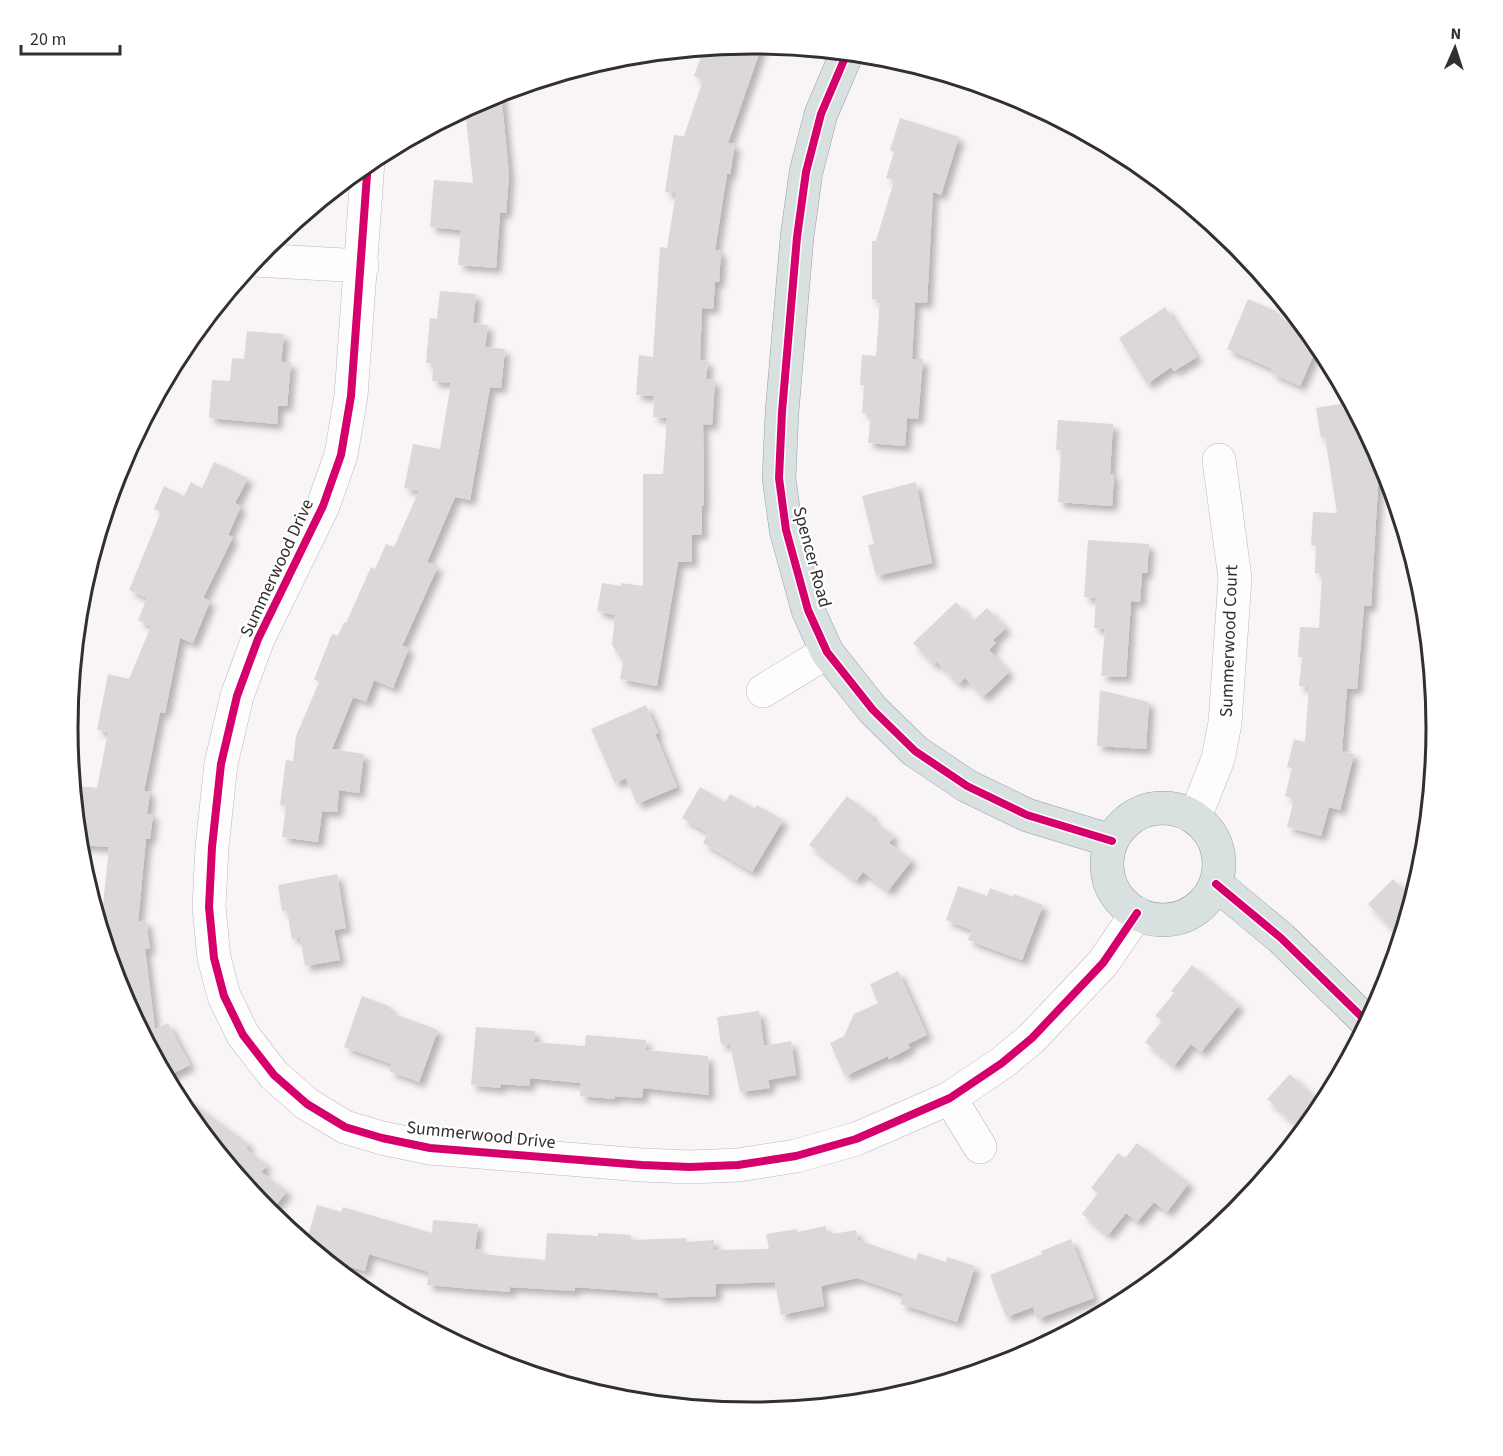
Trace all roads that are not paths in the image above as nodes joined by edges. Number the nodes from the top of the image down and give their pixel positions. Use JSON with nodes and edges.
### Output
{"nodes":[{"id":1,"x":844,"y":61,"type":"edge"},
{"id":2,"x":367,"y":175,"type":"edge"},
{"id":3,"x":266,"y":261,"type":"edge"},
{"id":4,"x":362,"y":266,"type":"junction"},
{"id":5,"x":1219,"y":460,"type":"dead end"},
{"id":6,"x":827,"y":652,"type":"junction"},
{"id":7,"x":763,"y":691,"type":"dead end"},
{"id":8,"x":1193,"y":816,"type":"junction"},
{"id":9,"x":1112,"y":841,"type":"junction"},
{"id":10,"x":1216,"y":884,"type":"junction"},
{"id":11,"x":1137,"y":913,"type":"junction"},
{"id":12,"x":1361,"y":1016,"type":"edge"},
{"id":13,"x":950,"y":1098,"type":"junction"},
{"id":14,"x":980,"y":1147,"type":"dead end"}],
"edges":[{"from":1,"to":6,"type":"main road","name":"Spencer Road"},
{"from":2,"to":4,"type":"street","name":"Summerwood Drive"},
{"from":3,"to":4,"type":"street"},
{"from":4,"to":13,"type":"street","name":"Summerwood Drive"},
{"from":5,"to":8,"type":"street","name":"Summerwood Court"},
{"from":6,"to":7,"type":"street"},
{"from":6,"to":9,"type":"main road","name":"Spencer Road"},
{"from":8,"to":9,"type":"main road"},
{"from":8,"to":10,"type":"main road"},
{"from":9,"to":11,"type":"main road"},
{"from":10,"to":11,"type":"main road"},
{"from":10,"to":12,"type":"main road"},
{"from":11,"to":13,"type":"street","name":"Summerwood Drive"},
{"from":13,"to":14,"type":"street"}]}
